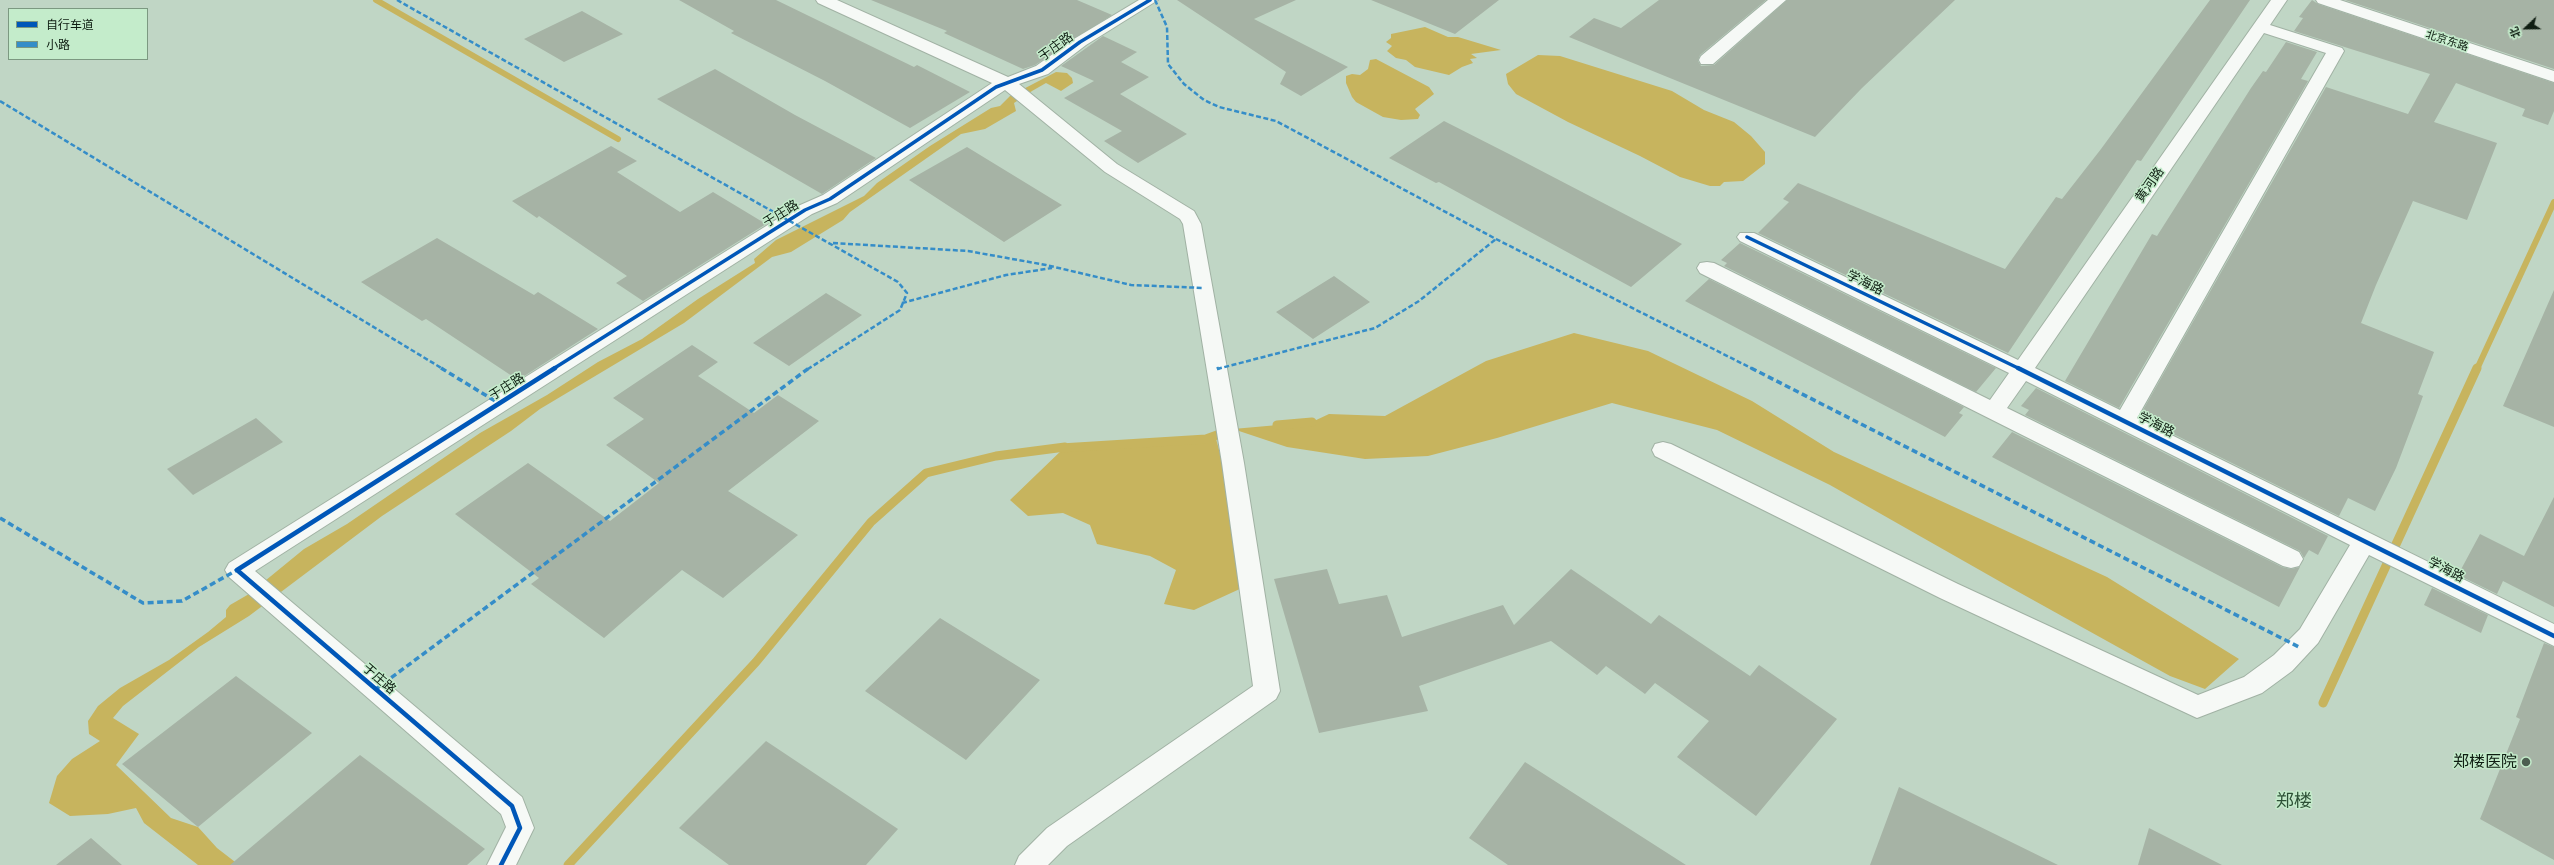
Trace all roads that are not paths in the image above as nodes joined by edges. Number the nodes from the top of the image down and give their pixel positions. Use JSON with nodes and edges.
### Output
{"nodes":[{"id":1,"x":824,"y":0,"type":"edge"},
{"id":2,"x":1150,"y":0,"type":"edge"},
{"id":3,"x":1778,"y":0,"type":"edge"},
{"id":4,"x":2279,"y":0,"type":"edge"},
{"id":5,"x":2324,"y":0,"type":"edge"},
{"id":6,"x":2342,"y":3,"type":"edge"},
{"id":7,"x":2260,"y":27,"type":"junction"},
{"id":8,"x":1707,"y":60,"type":"dead end"},
{"id":9,"x":2554,"y":77,"type":"edge"},
{"id":10,"x":1007,"y":83,"type":"junction"},
{"id":11,"x":1747,"y":237,"type":"dead end"},
{"id":12,"x":1707,"y":268,"type":"dead end"},
{"id":13,"x":2022,"y":370,"type":"junction"},
{"id":14,"x":1994,"y":411,"type":"junction"},
{"id":15,"x":2124,"y":421,"type":"junction"},
{"id":16,"x":1663,"y":450,"type":"dead end"},
{"id":17,"x":2372,"y":544,"type":"junction"},
{"id":18,"x":2291,"y":559,"type":"dead end"},
{"id":19,"x":2554,"y":636,"type":"edge"},
{"id":20,"x":501,"y":865,"type":"edge"},
{"id":21,"x":1029,"y":865,"type":"edge"}],
"edges":[{"from":1,"to":10,"type":"street"},
{"from":2,"to":10,"type":"street","name":"于庄路"},
{"from":3,"to":8,"type":"street"},
{"from":4,"to":7,"type":"street","name":"黄河路"},
{"from":5,"to":6,"type":"street","name":"北京东路"},
{"from":6,"to":9,"type":"street","name":"北京东路"},
{"from":7,"to":13,"type":"street","name":"黄河路"},
{"from":7,"to":15,"type":"street"},
{"from":10,"to":20,"type":"street","name":"于庄路"},
{"from":10,"to":21,"type":"street"},
{"from":11,"to":13,"type":"street","name":"学海路"},
{"from":12,"to":14,"type":"street"},
{"from":13,"to":14,"type":"street","name":"黄河路"},
{"from":13,"to":15,"type":"street","name":"学海路"},
{"from":14,"to":18,"type":"street"},
{"from":15,"to":17,"type":"street","name":"学海路"},
{"from":16,"to":17,"type":"street"},
{"from":17,"to":19,"type":"street","name":"学海路"}]}
